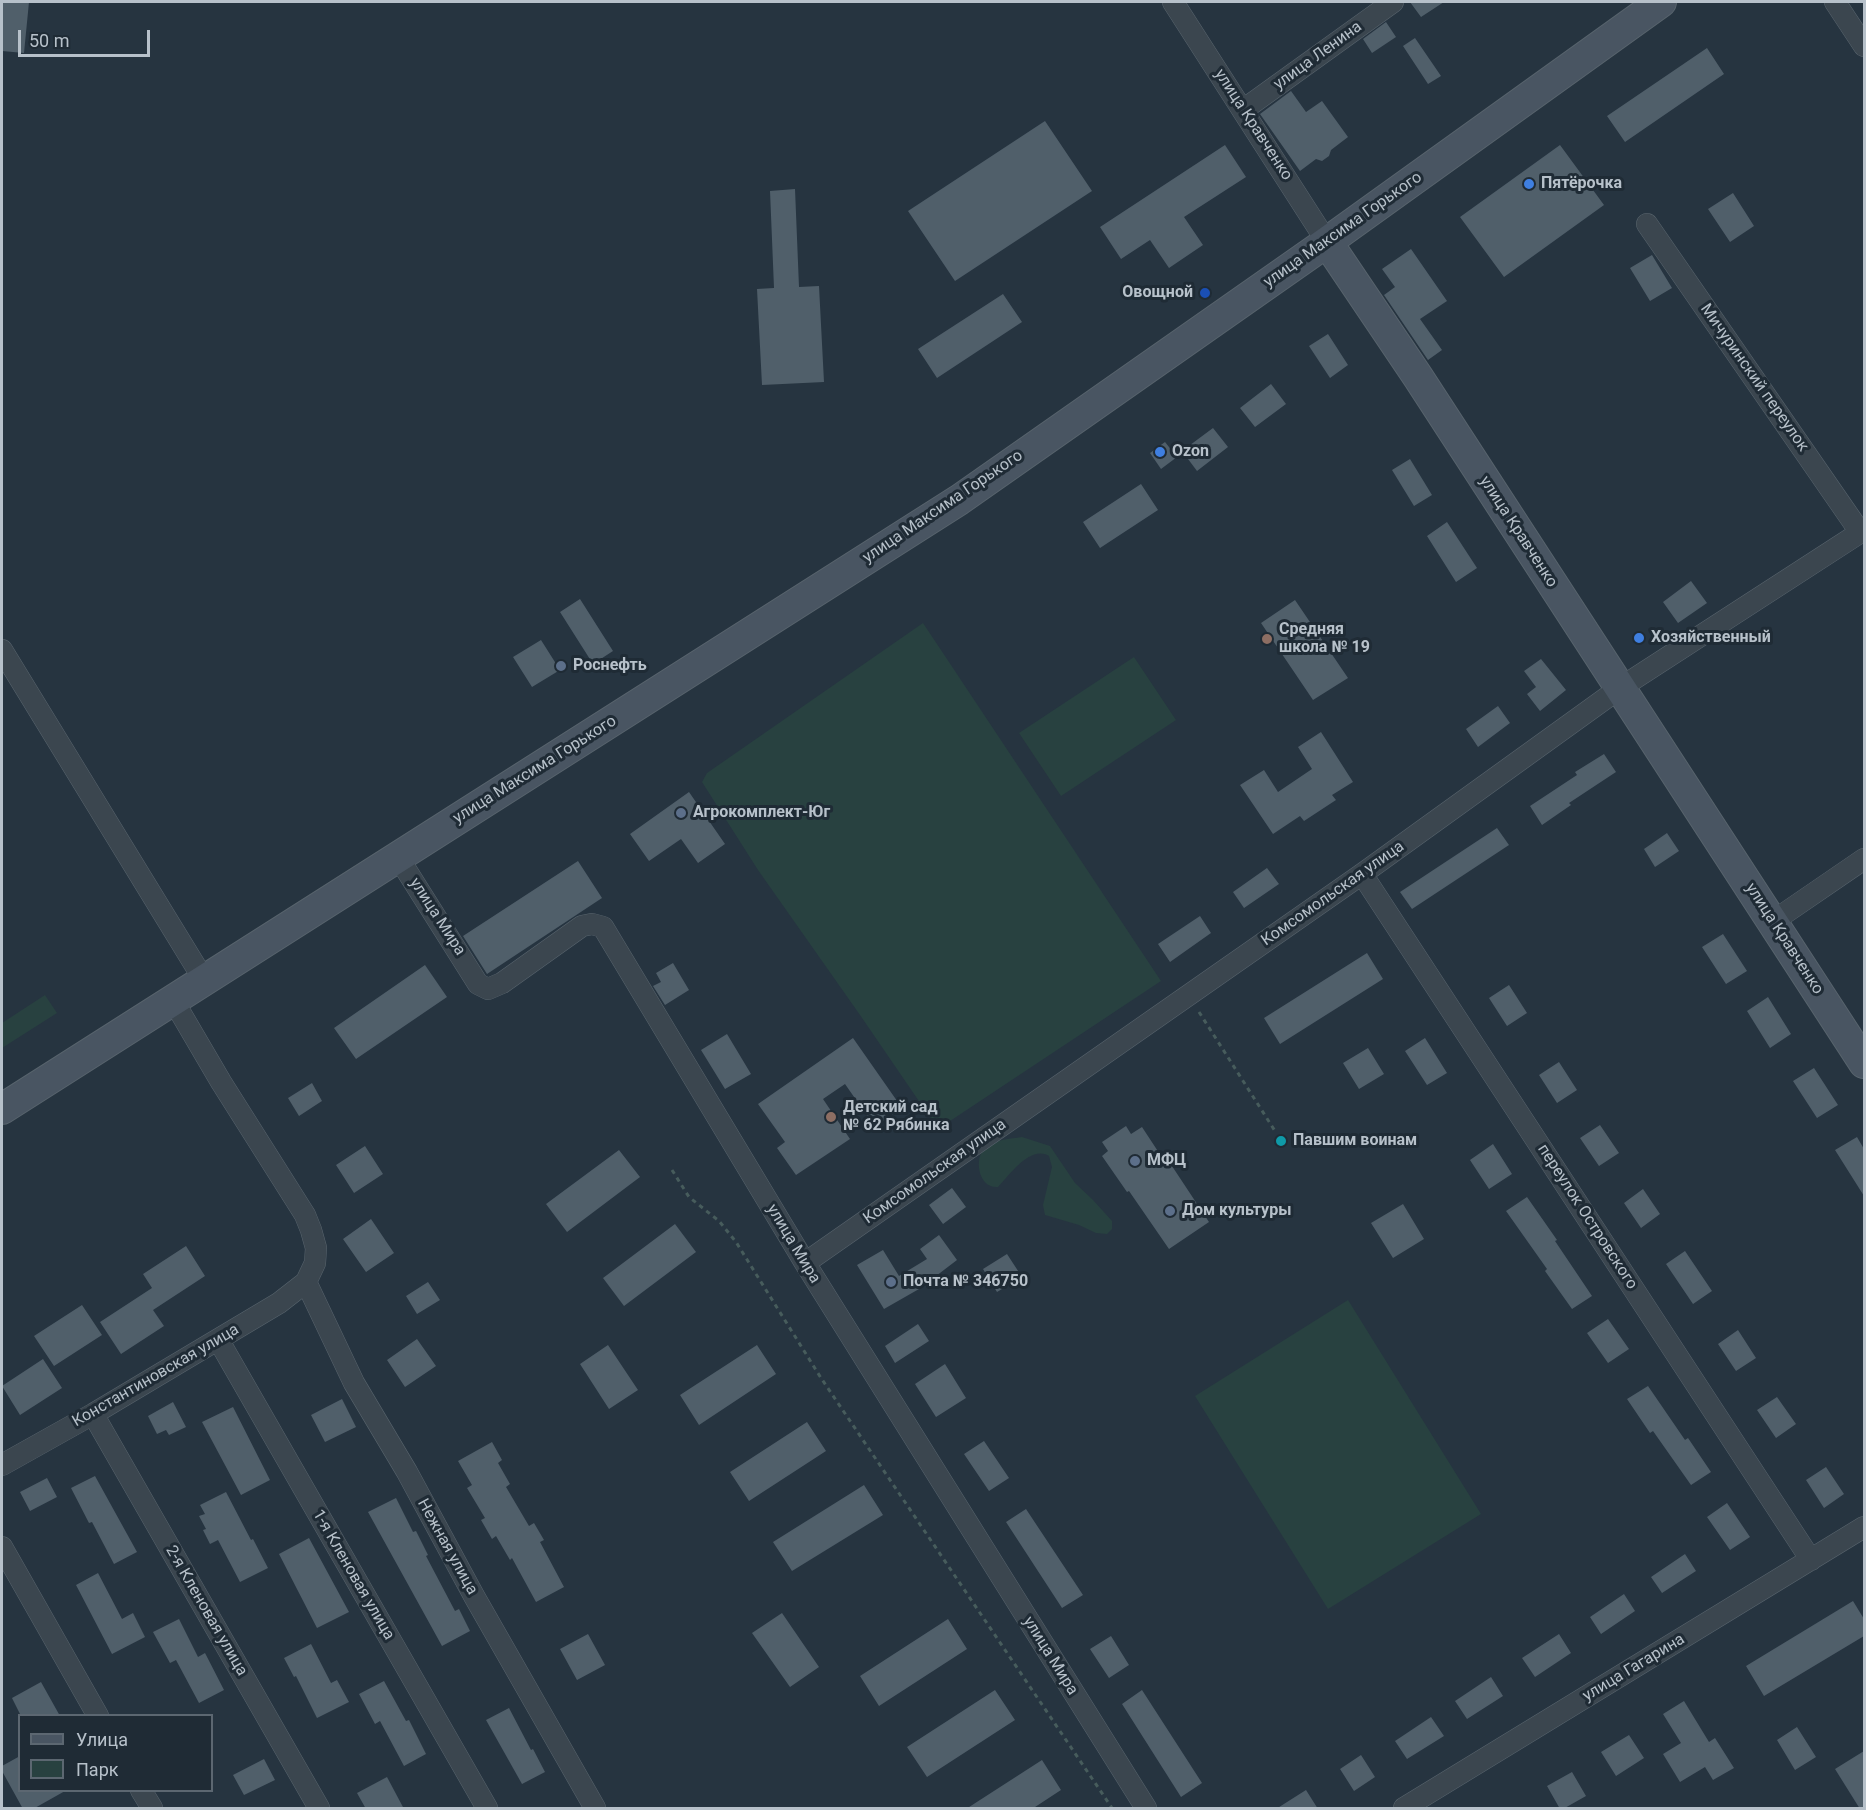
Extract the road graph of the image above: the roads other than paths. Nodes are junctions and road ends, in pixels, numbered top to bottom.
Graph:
1 (1173, 2) edge
2 (1393, 2) edge
3 (1661, 2) edge
4 (1835, 2) edge
5 (1864, 46) edge
6 (1243, 110) junction
7 (1647, 224) dead end
8 (1327, 242) junction
9 (1862, 531) edge
10 (2, 650) edge
11 (1620, 688) junction
12 (398, 857) junction
13 (1864, 859) edge
14 (1362, 874) junction
15 (1772, 922) junction
16 (204, 980) junction
17 (172, 1000) junction
18 (1864, 1063) edge
19 (2, 1109) edge
20 (805, 1263) junction
21 (306, 1282) junction
22 (219, 1341) junction
23 (93, 1414) junction
24 (2, 1465) edge
25 (1864, 1527) edge
26 (2, 1547) edge
27 (1811, 1560) junction
28 (97, 1714) edge
29 (142, 1792) edge
30 (152, 1809) edge
31 (319, 1809) edge
32 (487, 1809) edge
33 (595, 1809) edge
34 (1146, 1809) edge
35 (1404, 1809) edge

1 - 6 street, улица Кравченко
2 - 6 street, улица Ленина
3 - 8 main road, улица Максима Горького
4 - 5 street
6 - 8 street, улица Кравченко
7 - 9 street, Мичуринский переулок
8 - 11 main road, улица Кравченко
8 - 12 main road, улица Максима Горького
9 - 11 street, Комсомольская улица
10 - 16 street
11 - 14 street, Комсомольская улица
11 - 15 main road, улица Кравченко
12 - 16 main road, улица Максима Горького
12 - 20 street, улица Мира
13 - 15 street
14 - 20 street, Комсомольская улица
14 - 27 street, переулок Островского
15 - 18 main road, улица Кравченко
16 - 17 main road, улица Максима Горького
17 - 19 main road, улица Максима Горького
17 - 21 street
20 - 34 street, улица Мира
21 - 22 street, Константиновская улица
21 - 33 street, Нежная улица
22 - 23 street, Константиновская улица
22 - 32 street, 1-я Кленовая улица
23 - 24 street, Константиновская улица
23 - 31 street, 2-я Кленовая улица
25 - 27 street, улица Гагарина
26 - 28 street
27 - 35 street, улица Гагарина
29 - 30 street

